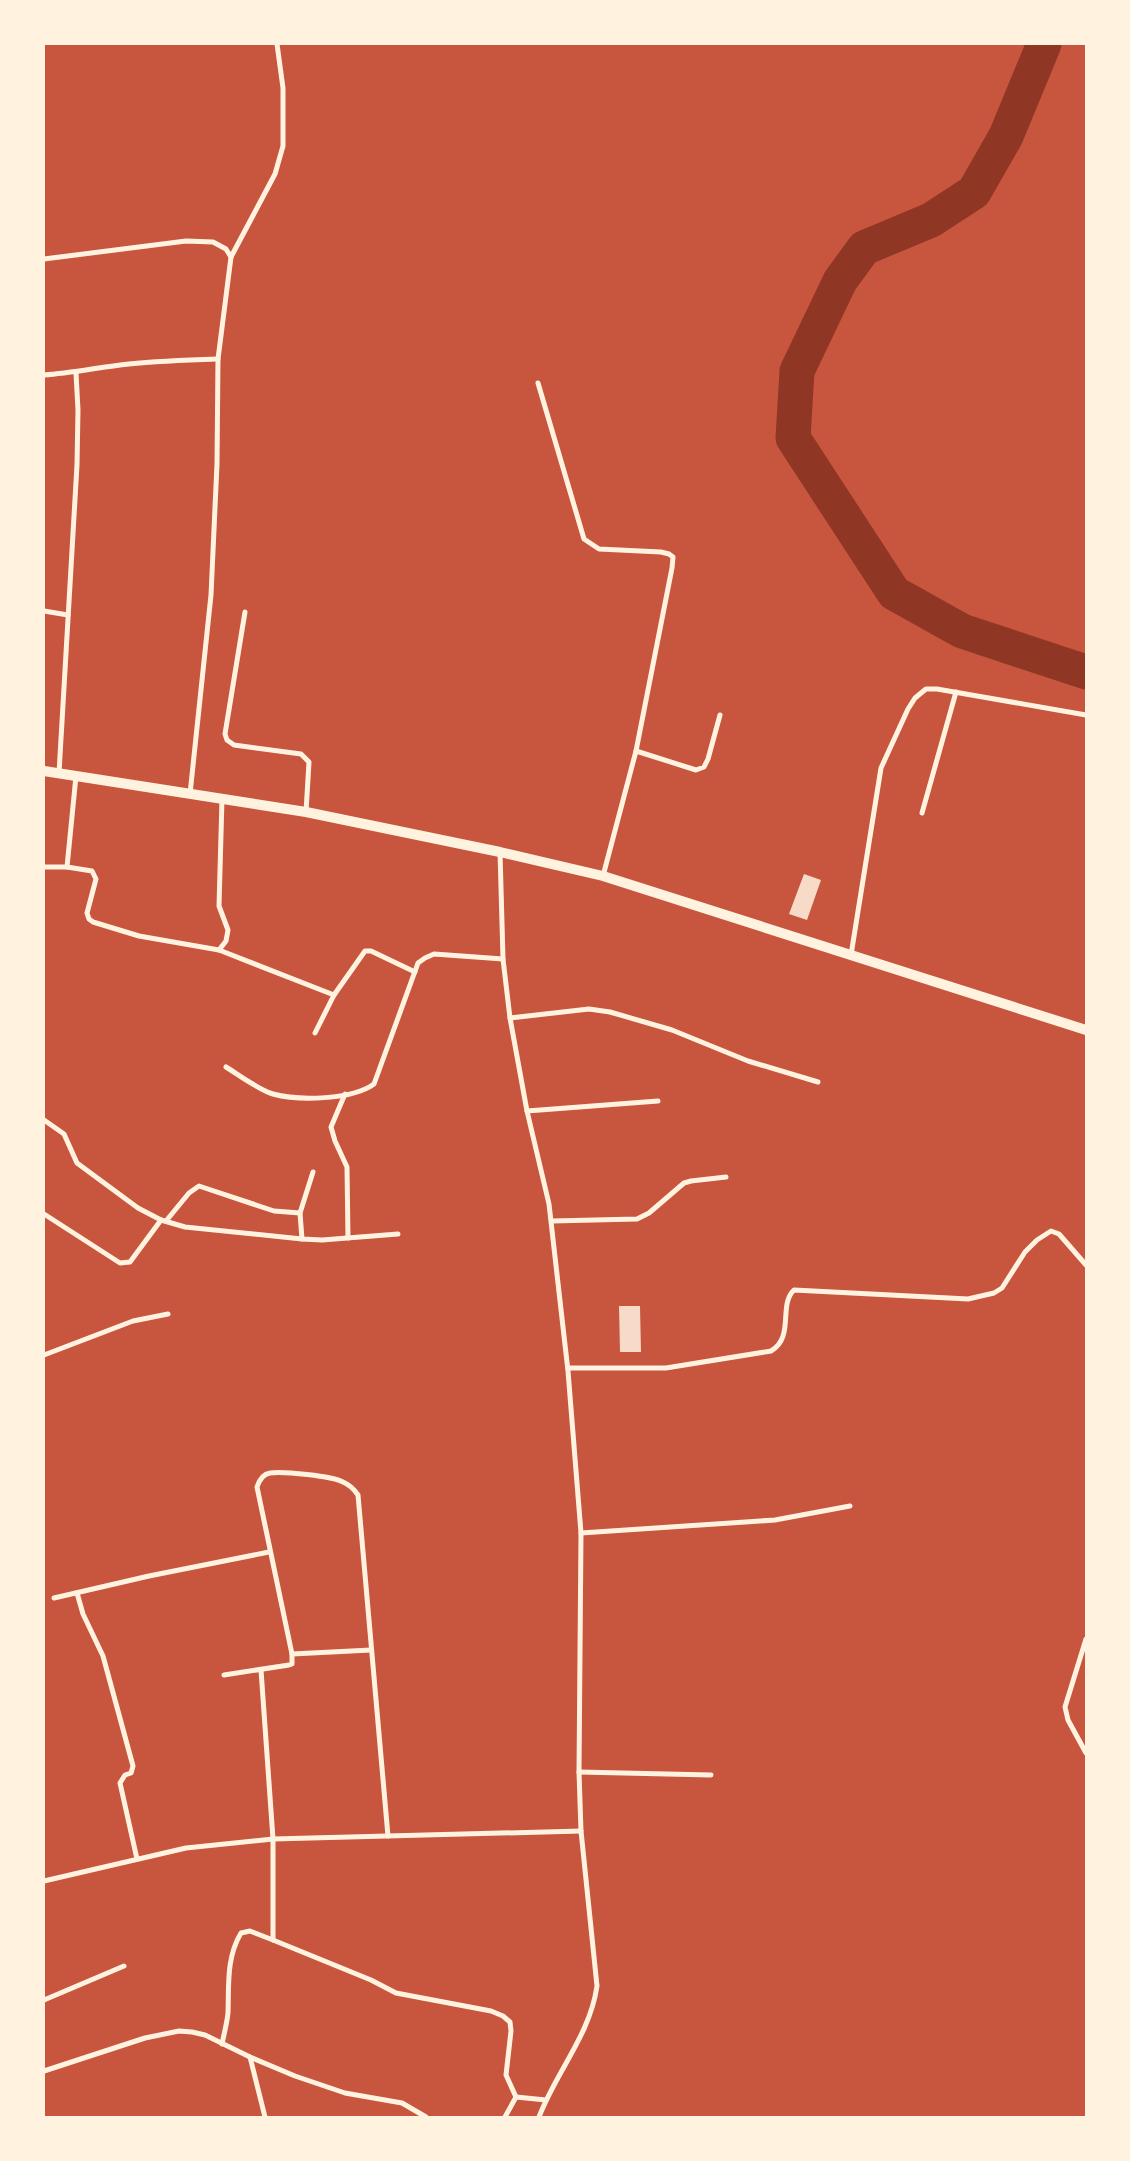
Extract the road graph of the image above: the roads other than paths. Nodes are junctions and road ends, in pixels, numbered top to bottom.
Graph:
1 (276, 44) edge
2 (231, 257) junction
3 (44, 259) edge
4 (218, 359) junction
5 (76, 373) junction
6 (44, 375) edge
7 (538, 383) dead end
8 (44, 611) edge
9 (245, 612) dead end
10 (68, 615) junction
11 (956, 692) junction
12 (720, 715) dead end
13 (1086, 716) edge
14 (636, 751) junction
15 (44, 771) edge
16 (59, 773) junction
17 (76, 776) junction
18 (190, 795) junction
19 (222, 798) junction
20 (306, 812) junction
21 (922, 812) dead end
22 (500, 852) junction
23 (44, 866) edge
24 (67, 867) junction
25 (603, 876) junction
26 (219, 950) junction
27 (851, 955) junction
28 (503, 959) junction
29 (415, 972) junction
30 (334, 995) junction
31 (510, 1018) junction
32 (1086, 1030) edge
33 (315, 1033) dead end
34 (226, 1068) dead end
35 (818, 1082) dead end
36 (345, 1094) junction
37 (658, 1100) dead end
38 (527, 1111) junction
39 (44, 1120) edge
40 (313, 1172) dead end
41 (726, 1177) dead end
42 (300, 1213) junction
43 (44, 1214) edge
44 (163, 1220) junction
45 (552, 1220) junction
46 (398, 1234) dead end
47 (348, 1238) junction
48 (302, 1239) junction
49 (1086, 1265) edge
50 (168, 1314) dead end
51 (44, 1355) edge
52 (568, 1368) junction
53 (850, 1506) dead end
54 (581, 1533) junction
55 (270, 1552) junction
56 (77, 1593) junction
57 (54, 1598) dead end
58 (1086, 1639) edge
59 (371, 1650) junction
60 (292, 1654) junction
61 (261, 1670) junction
62 (224, 1675) dead end
63 (1086, 1753) edge
64 (579, 1772) junction
65 (711, 1776) dead end
66 (581, 1831) junction
67 (388, 1836) junction
68 (273, 1839) junction
69 (137, 1859) junction
70 (44, 1881) edge
71 (273, 1940) junction
72 (124, 1966) dead end
73 (44, 2000) edge
74 (222, 2044) junction
75 (250, 2057) junction
76 (44, 2071) edge
77 (516, 2097) junction
78 (546, 2100) junction
79 (265, 2117) edge
80 (426, 2117) edge
81 (505, 2117) edge
82 (539, 2117) edge

1 - 2 street
2 - 3 street
2 - 4 street
4 - 5 street
4 - 18 street
5 - 6 street
5 - 10 street
7 - 14 street
8 - 10 street
9 - 20 street
10 - 16 street
11 - 13 street
11 - 21 street
11 - 27 street
12 - 14 street
14 - 25 street
15 - 16 main road
16 - 17 main road
17 - 18 main road
17 - 24 street
18 - 19 main road
19 - 20 main road
19 - 26 street
20 - 22 main road
22 - 25 main road
22 - 28 street
23 - 24 street
24 - 26 street
25 - 27 main road
26 - 30 street
27 - 32 main road
28 - 29 street
28 - 31 street
29 - 30 street
29 - 36 street
30 - 33 street
31 - 35 street
31 - 38 street
34 - 36 street
36 - 47 street
37 - 38 street
38 - 45 street
39 - 44 street
40 - 42 street
41 - 45 street
42 - 44 street
42 - 48 street
43 - 44 street
44 - 48 street
45 - 52 street
46 - 47 street
47 - 48 street
49 - 52 street
50 - 51 street
52 - 54 street
53 - 54 street
54 - 64 street
55 - 56 street
55 - 59 street
55 - 60 street
56 - 57 street
56 - 69 street
58 - 63 street
59 - 60 street
59 - 67 street
60 - 61 street
61 - 62 street
61 - 68 street
64 - 65 street
64 - 66 street
66 - 67 street
66 - 78 street
67 - 68 street
68 - 69 street
68 - 71 street
69 - 70 street
71 - 74 street
71 - 77 street
72 - 73 street
74 - 75 street
74 - 76 street
75 - 79 street
75 - 80 street
77 - 78 street
77 - 81 street
78 - 82 street

